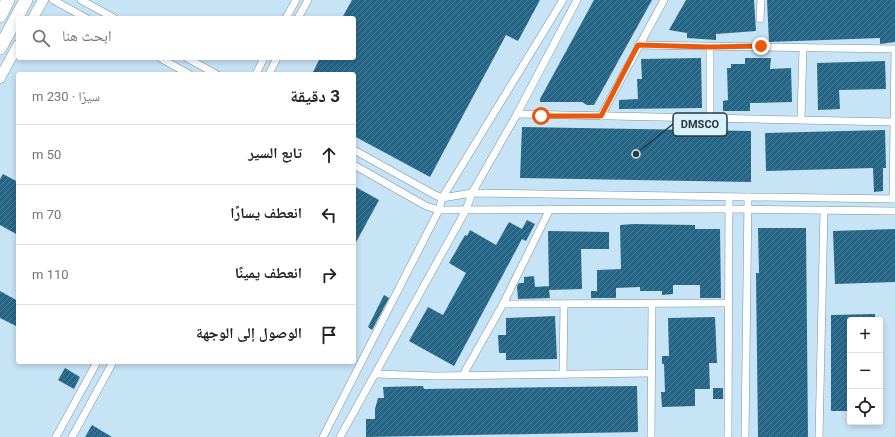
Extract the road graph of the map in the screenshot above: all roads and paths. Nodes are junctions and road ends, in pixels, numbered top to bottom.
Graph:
1 (8, 0) edge
2 (26, 0) edge
3 (43, 0) edge
4 (53, 0) edge
5 (81, 0) edge
6 (296, 0) edge
7 (308, 0) edge
8 (563, 0) edge
9 (577, 0) edge
10 (664, 0) edge
11 (761, 0) edge
12 (0, 16) edge
13 (17, 16) edge
14 (34, 16) edge
15 (82, 16) edge
16 (110, 16) edge
17 (287, 16) edge
18 (299, 16) edge
19 (16, 18) edge
20 (760, 19) dead end
21 (638, 45) junction
22 (710, 47) junction
23 (0, 48) edge
24 (802, 48) junction
25 (16, 49) edge
26 (895, 50) edge
27 (164, 60) edge
28 (191, 60) edge
29 (263, 60) edge
30 (276, 60) edge
31 (185, 72) edge
32 (212, 72) edge
33 (257, 72) edge
34 (270, 72) edge
35 (0, 78) edge
36 (517, 114) junction
37 (601, 116) junction
38 (710, 117) junction
39 (801, 118) junction
40 (894, 122) junction
41 (356, 151) edge
42 (356, 166) edge
43 (472, 193) junction
44 (729, 197) junction
45 (748, 197) junction
46 (442, 198) junction
47 (894, 199) edge
48 (550, 209) junction
49 (730, 209) junction
50 (747, 209) junction
51 (439, 210) junction
52 (466, 210) junction
53 (824, 210) junction
54 (895, 211) edge
55 (729, 303) junction
56 (503, 304) junction
57 (564, 304) junction
58 (652, 304) junction
59 (96, 364) edge
60 (112, 364) edge
61 (651, 373) junction
62 (376, 374) junction
63 (563, 374) junction
64 (463, 375) junction
65 (56, 437) edge
66 (72, 437) edge
67 (323, 437) edge
68 (340, 437) edge
69 (651, 437) edge
70 (728, 437) edge
71 (744, 437) edge
72 (819, 437) edge

1 - 12 highway
2 - 13 highway
3 - 14 main road
4 - 15 street
5 - 16 street
6 - 17 street
7 - 18 street
8 - 46 street
9 - 36 street
10 - 21 street
11 - 20 street
19 - 23 highway
21 - 22 street
21 - 37 street
22 - 24 street
22 - 38 street
24 - 26 street
24 - 39 street
25 - 35 main road
26 - 40 street
27 - 31 street
28 - 32 street
29 - 33 street
30 - 34 street
36 - 37 street
36 - 43 street
37 - 38 street
38 - 39 street
39 - 40 street
40 - 47 street
41 - 46 street
42 - 51 street
43 - 44 street
43 - 46 street
43 - 52 street
44 - 45 street
44 - 49 street
45 - 47 street
45 - 50 street
46 - 51 street
48 - 49 street
48 - 52 street
48 - 56 street
49 - 50 street
49 - 55 street
50 - 53 street
50 - 71 street
51 - 52 street
51 - 67 street
52 - 62 street
53 - 54 street
53 - 72 street
55 - 58 street
55 - 70 street
56 - 57 street
56 - 64 street
57 - 58 street
57 - 63 street
58 - 61 street
59 - 65 street
60 - 66 street
61 - 63 street
61 - 69 street
62 - 64 street
62 - 68 street
63 - 64 street

